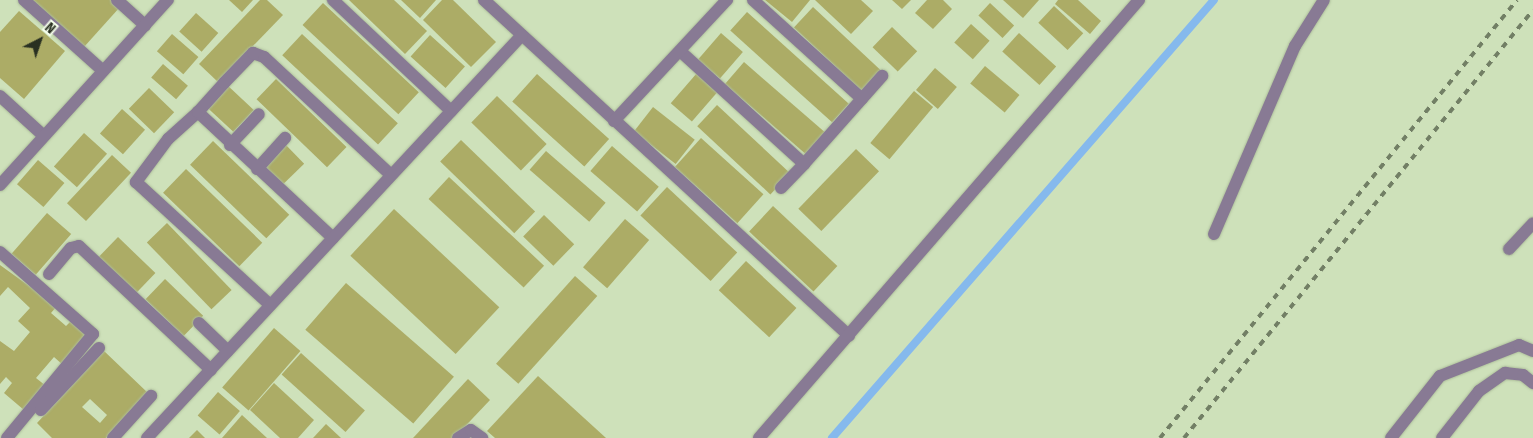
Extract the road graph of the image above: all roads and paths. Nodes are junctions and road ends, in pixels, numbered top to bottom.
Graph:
1 (24, 0) edge
2 (118, 0) edge
3 (168, 0) edge
4 (334, 0) edge
5 (484, 0) edge
6 (727, 0) edge
7 (753, 0) edge
8 (1139, 0) edge
9 (1324, 0) edge
10 (145, 25) junction
11 (522, 35) junction
12 (680, 51) junction
13 (104, 71) junction
14 (882, 76) dead end
15 (0, 96) edge
16 (862, 99) junction
17 (452, 111) junction
18 (198, 112) junction
19 (259, 114) dead end
20 (614, 121) junction
21 (44, 136) junction
22 (285, 138) dead end
23 (230, 145) junction
24 (804, 164) junction
25 (257, 169) junction
26 (391, 176) junction
27 (0, 185) edge
28 (781, 188) dead end
29 (1533, 223) edge
30 (1214, 234) dead end
31 (332, 238) junction
32 (1509, 249) dead end
33 (0, 252) edge
34 (49, 274) dead end
35 (270, 305) junction
36 (199, 323) dead end
37 (849, 336) junction
38 (99, 348) dead end
39 (228, 351) junction
40 (1533, 351) edge
41 (211, 370) junction
42 (1533, 383) edge
43 (151, 396) dead end
44 (7, 438) edge
45 (16, 438) edge
46 (113, 438) edge
47 (148, 438) edge
48 (458, 438) edge
49 (482, 438) edge
50 (760, 438) edge
51 (1391, 438) edge
52 (1442, 438) edge

1 - 13 street
2 - 10 street
3 - 10 street
4 - 17 street
5 - 11 street
6 - 12 street
7 - 16 street
8 - 37 street
9 - 30 street
10 - 13 street
11 - 17 street
11 - 20 street
12 - 20 street
12 - 24 street
13 - 21 street
14 - 16 street
15 - 21 street
16 - 24 street
17 - 26 street
18 - 23 street
18 - 26 street
18 - 35 street
19 - 23 street
20 - 37 street
21 - 27 street
22 - 25 street
23 - 25 street
24 - 28 street
25 - 31 street
26 - 31 street
29 - 32 street
31 - 35 street
33 - 44 street
34 - 41 street
35 - 39 street
36 - 39 street
37 - 50 street
38 - 45 street
39 - 41 street
40 - 51 street
41 - 47 street
42 - 52 street
43 - 46 street
48 - 49 street

